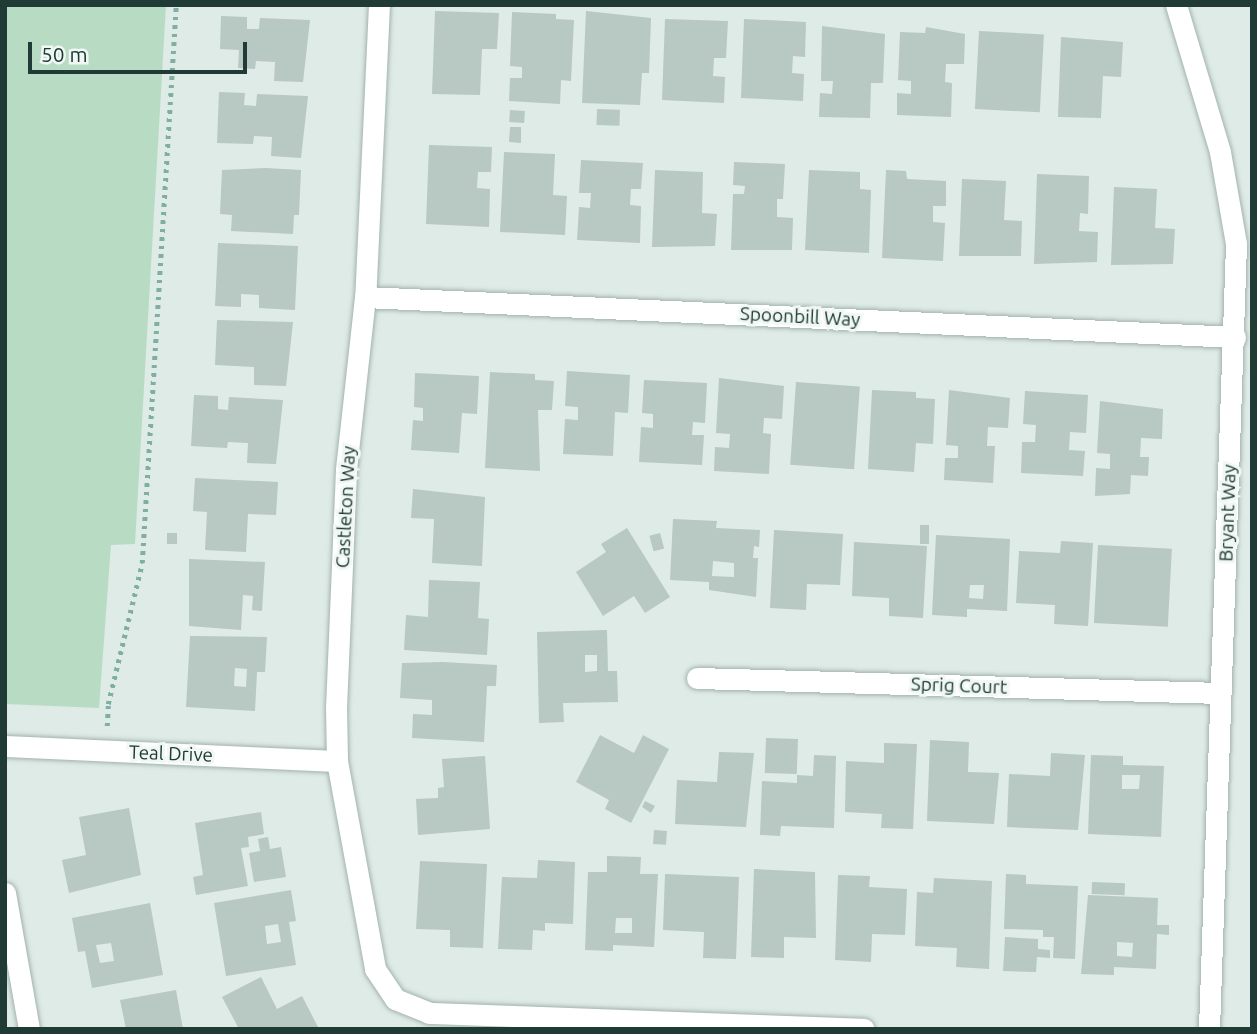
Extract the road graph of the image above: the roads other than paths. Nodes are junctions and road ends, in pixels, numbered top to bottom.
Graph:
1 (379, 5) edge
2 (1176, 5) edge
3 (365, 297) junction
4 (1235, 337) junction
5 (697, 678) dead end
6 (1220, 694) junction
7 (5, 747) edge
8 (337, 761) junction
9 (5, 893) edge
10 (29, 1029) edge
11 (864, 1029) edge
12 (1209, 1029) edge

1 - 3 street, Castleton Way
2 - 4 street, Bryant Way
3 - 4 street, Spoonbill Way
3 - 8 street, Castleton Way
4 - 6 street, Bryant Way
5 - 6 street, Sprig Court
6 - 12 street, Bryant Way
7 - 8 street, Teal Drive
8 - 11 street, Castleton Way
9 - 10 street

